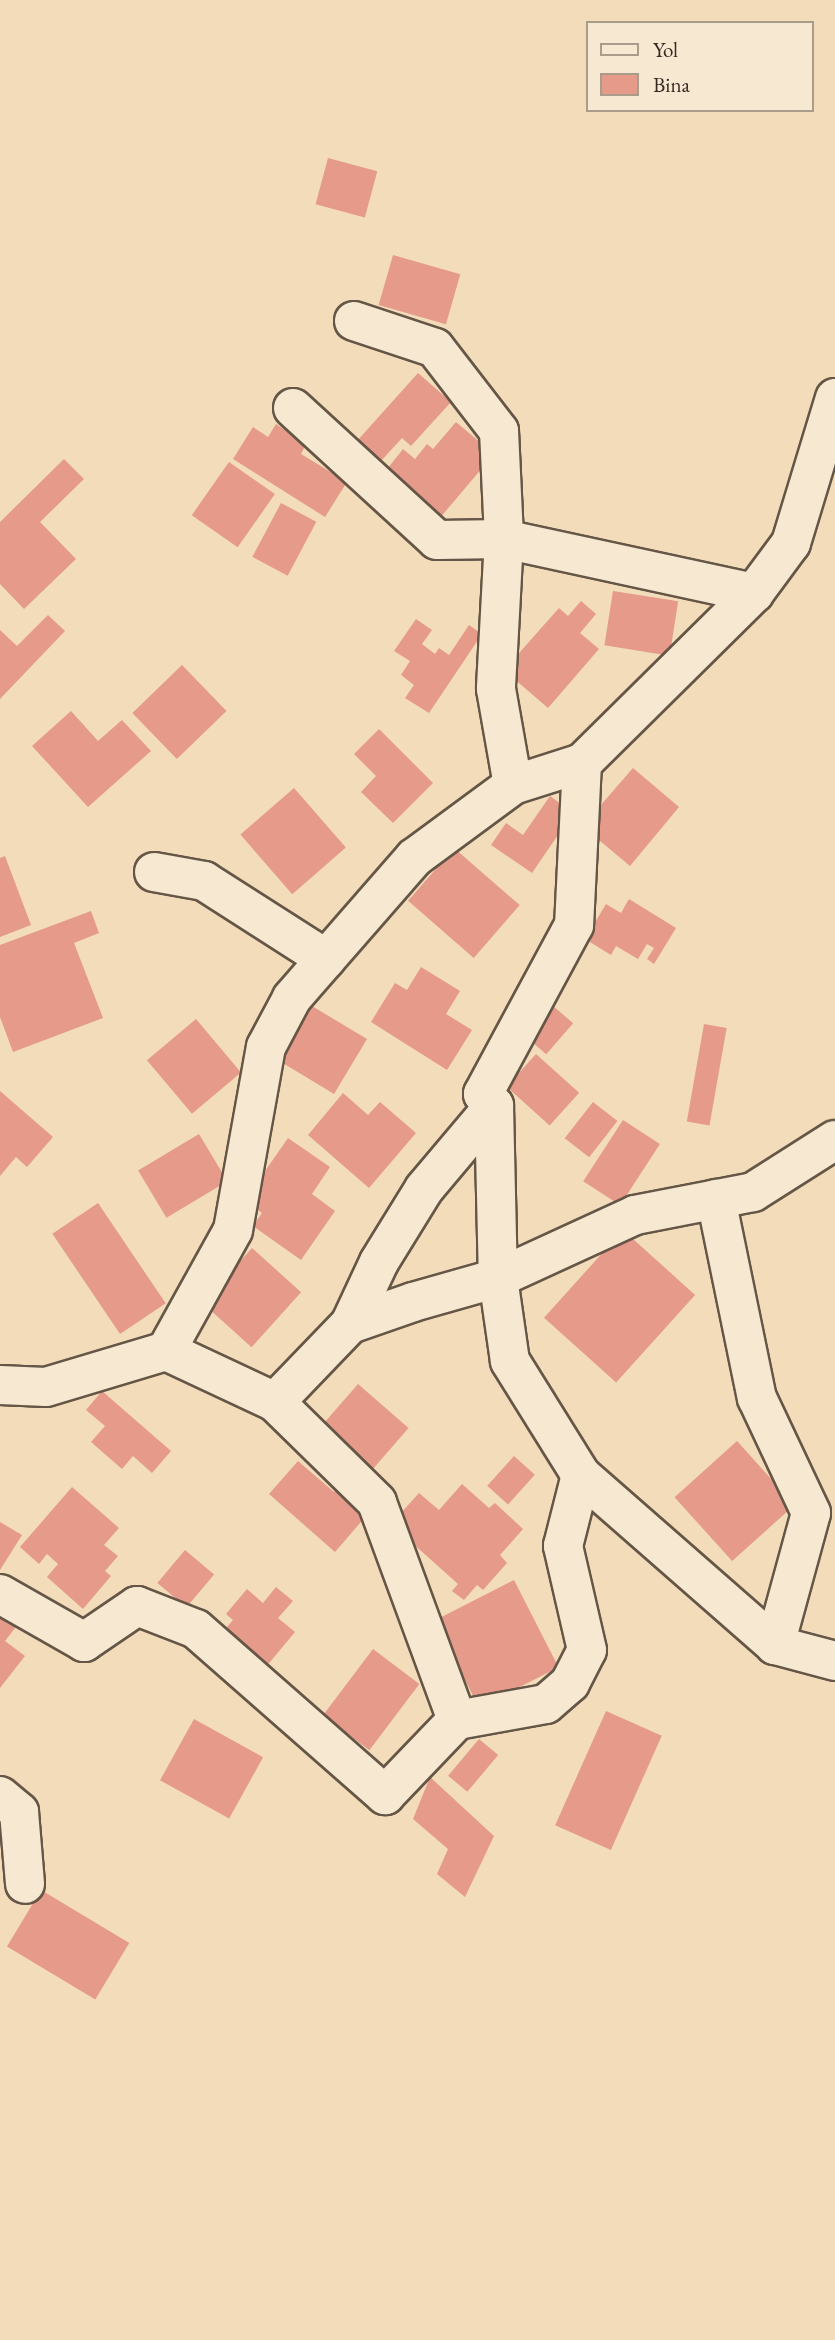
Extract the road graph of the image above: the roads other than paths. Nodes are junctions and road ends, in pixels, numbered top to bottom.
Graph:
1 (354, 321) dead end
2 (835, 398) edge
3 (293, 408) dead end
4 (504, 539) junction
5 (754, 593) junction
6 (582, 763) junction
7 (513, 785) junction
8 (154, 872) dead end
9 (326, 959) junction
10 (494, 1106) junction
11 (835, 1140) edge
12 (716, 1199) junction
13 (498, 1278) junction
14 (351, 1324) junction
15 (166, 1351) junction
16 (0, 1385) edge
17 (275, 1402) junction
18 (581, 1475) junction
19 (0, 1594) edge
20 (775, 1645) junction
21 (835, 1661) edge
22 (457, 1720) junction
23 (0, 1796) edge
24 (25, 1884) dead end

1 - 4 street
2 - 5 street
3 - 4 street
4 - 5 street
4 - 7 street
5 - 6 street
6 - 7 street
6 - 10 street
7 - 9 street
8 - 9 street
9 - 15 street
10 - 13 street
10 - 14 street
11 - 12 street
12 - 13 street
12 - 20 street
13 - 14 street
13 - 18 street
14 - 17 street
15 - 16 street
15 - 17 street
17 - 22 street
18 - 20 street
18 - 22 street
19 - 22 street
20 - 21 street
23 - 24 street

